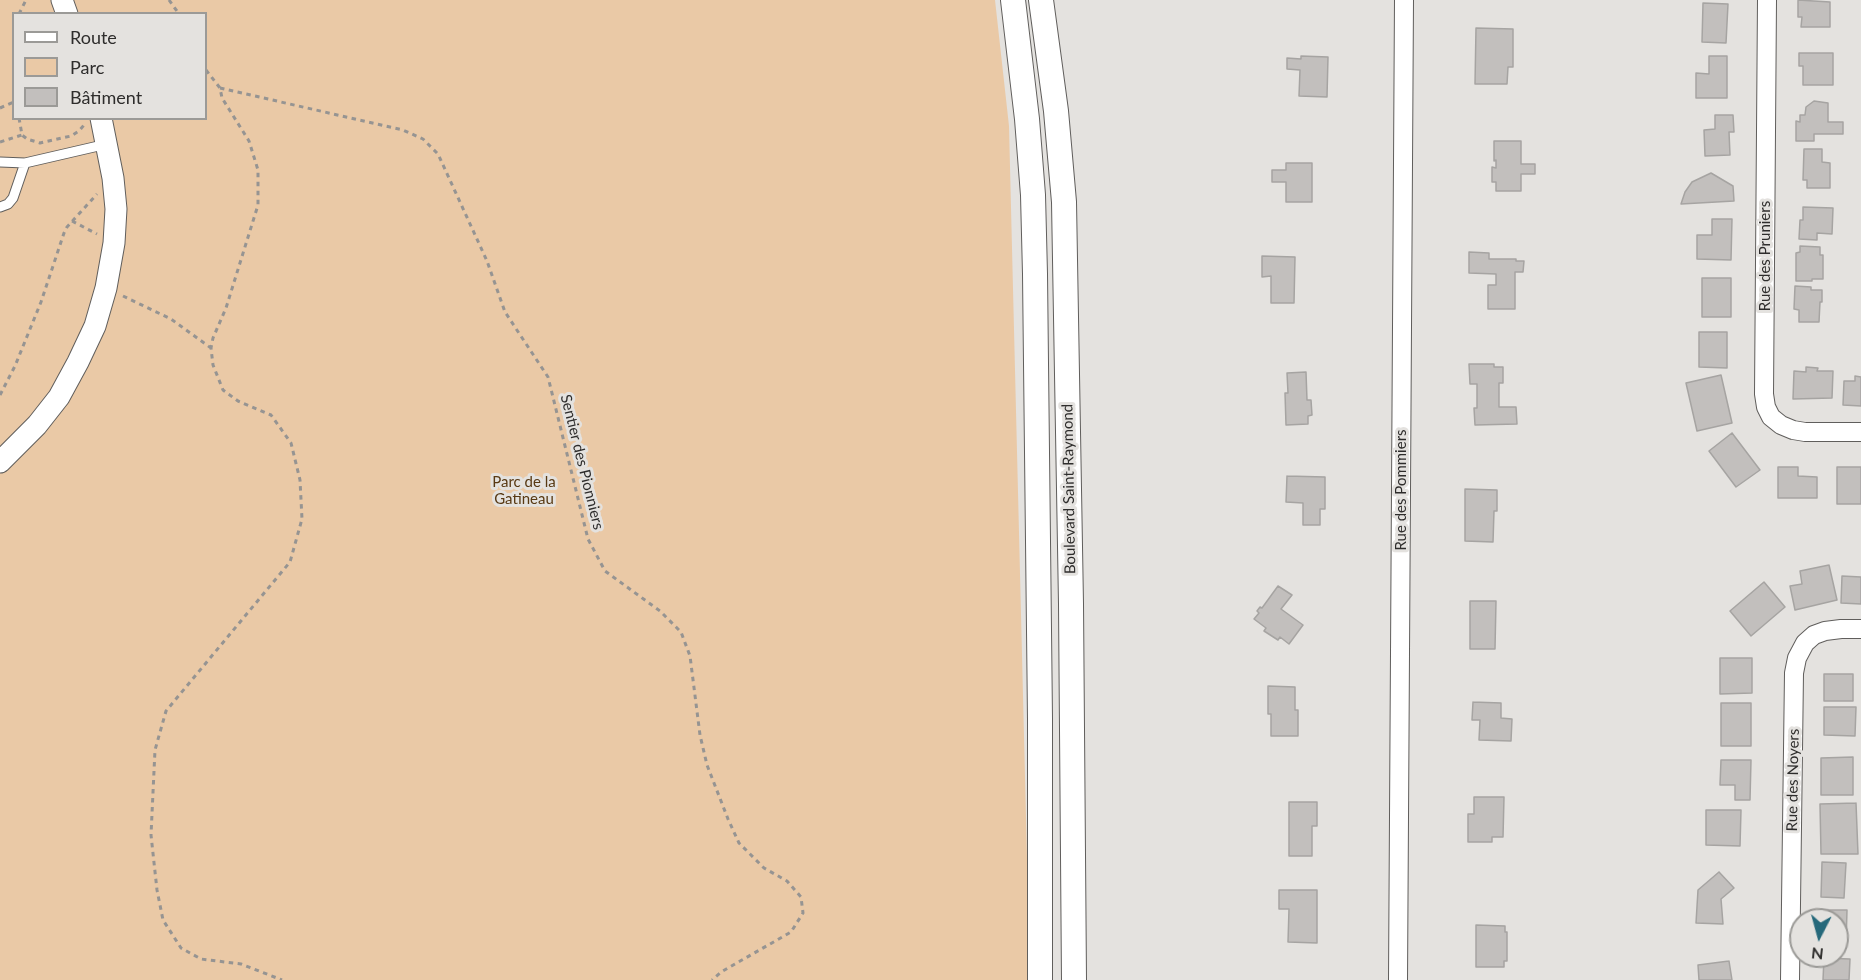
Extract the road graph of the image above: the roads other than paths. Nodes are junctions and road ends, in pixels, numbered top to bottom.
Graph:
1 (1013, 0) edge
2 (1041, 0) edge
3 (1404, 0) edge
4 (1767, 0) edge
5 (95, 120) edge
6 (107, 144) junction
7 (0, 162) edge
8 (25, 163) junction
9 (0, 207) edge
10 (1861, 432) edge
11 (0, 462) edge
12 (1861, 629) edge
13 (1040, 980) edge
14 (1074, 980) edge
15 (1398, 980) edge
16 (1790, 980) edge

1 - 13 main road, Boulevard Saint-Raymond
2 - 14 main road, Boulevard Saint-Raymond
3 - 15 street, Rue des Pommiers
4 - 10 street, Rue des Pruniers
5 - 6 street
6 - 8 lane
6 - 11 street
7 - 8 lane
8 - 9 lane
12 - 16 street, Rue des Noyers

